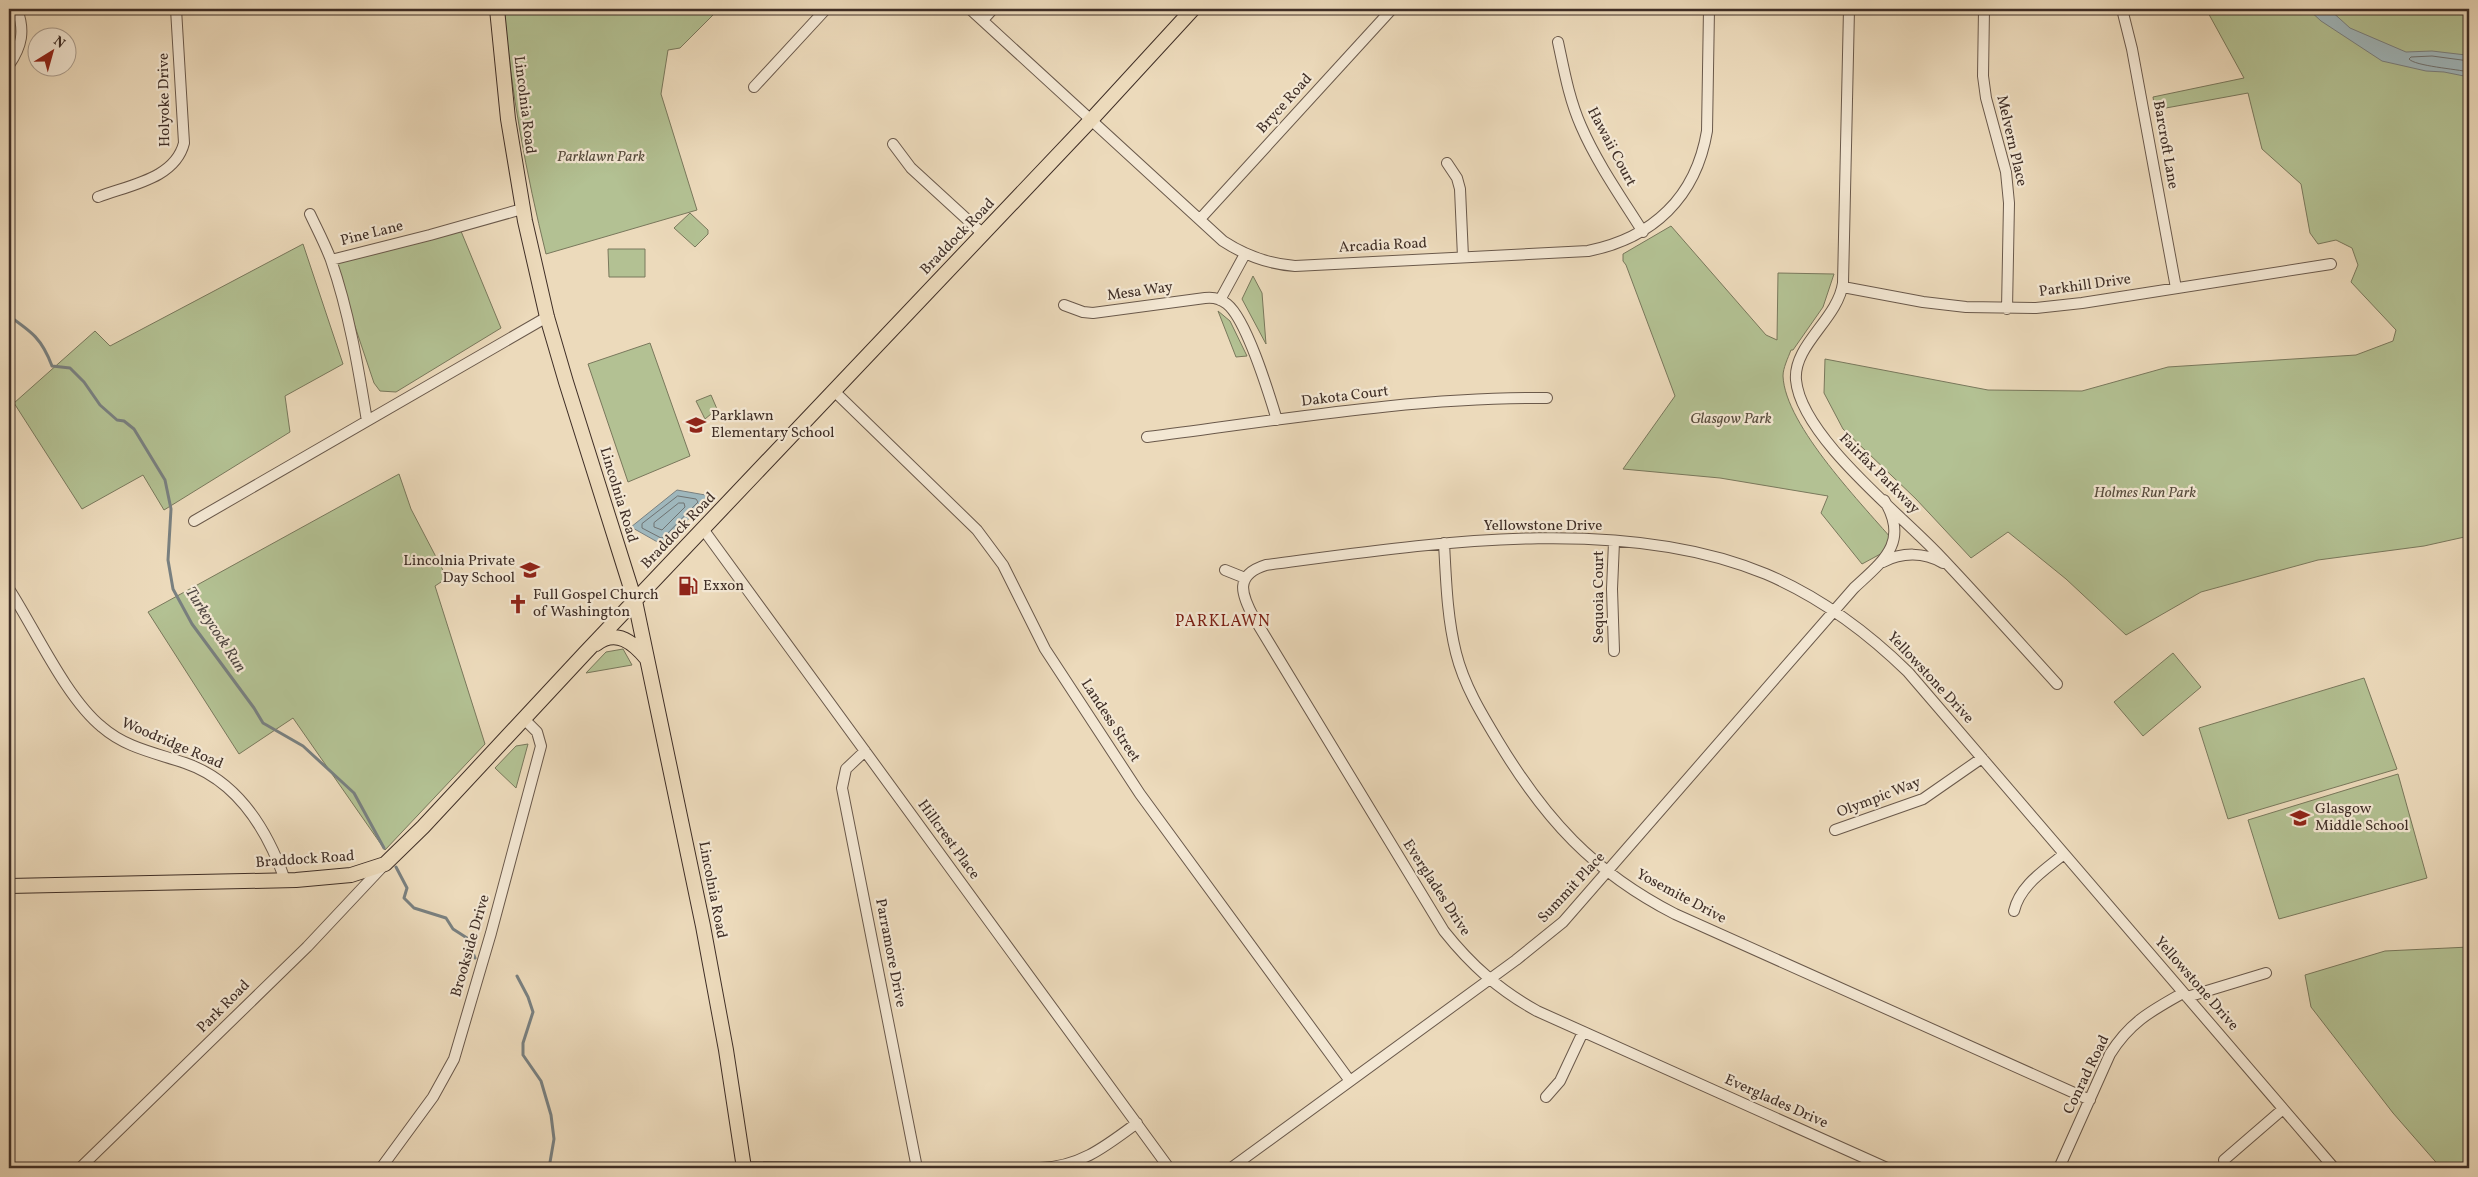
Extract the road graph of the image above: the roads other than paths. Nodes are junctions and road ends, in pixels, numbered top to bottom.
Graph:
1 (17, 9) edge
2 (176, 9) edge
3 (498, 9) edge
4 (826, 9) edge
5 (970, 9) edge
6 (993, 9) edge
7 (1193, 9) edge
8 (1392, 9) edge
9 (1709, 9) edge
10 (1849, 9) edge
11 (1984, 9) edge
12 (2122, 9) edge
13 (983, 20) junction
14 (1558, 42) dead end
15 (9, 65) edge
16 (754, 87) dead end
17 (1091, 120) junction
18 (893, 144) dead end
19 (1447, 163) dead end
20 (98, 197) dead end
21 (522, 208) junction
22 (310, 214) dead end
23 (1200, 219) junction
24 (1643, 232) junction
25 (983, 234) junction
26 (1245, 254) junction
27 (1463, 257) junction
28 (331, 260) junction
29 (2331, 264) dead end
30 (1843, 287) junction
31 (2176, 288) junction
32 (1220, 300) junction
33 (1064, 305) dead end
34 (2007, 309) junction
35 (547, 317) junction
36 (834, 391) junction
37 (1547, 398) dead end
38 (367, 420) junction
39 (1277, 420) junction
40 (1147, 437) dead end
41 (1884, 500) junction
42 (194, 521) dead end
43 (703, 529) junction
44 (1614, 542) junction
45 (1444, 543) junction
46 (1878, 565) junction
47 (1225, 570) dead end
48 (1954, 571) junction
49 (1245, 578) junction
50 (9, 589) edge
51 (635, 601) junction
52 (1834, 610) junction
53 (1614, 651) dead end
54 (586, 652) junction
55 (647, 660) junction
56 (2057, 684) dead end
57 (523, 718) junction
58 (866, 751) junction
59 (1982, 758) junction
60 (1835, 830) dead end
61 (2064, 854) junction
62 (385, 864) junction
63 (1608, 872) junction
64 (285, 880) junction
65 (9, 886) edge
66 (2014, 911) dead end
67 (2266, 973) dead end
68 (1489, 980) junction
69 (2185, 995) junction
70 (1583, 1032) junction
71 (1350, 1081) junction
72 (1546, 1097) dead end
73 (2090, 1100) junction
74 (2283, 1109) junction
75 (1137, 1123) junction
76 (2224, 1160) dead end
77 (80, 1168) edge
78 (381, 1168) edge
79 (744, 1168) edge
80 (892, 1168) edge
81 (917, 1168) edge
82 (1040, 1168) edge
83 (1169, 1168) edge
84 (1231, 1168) edge
85 (1887, 1168) edge
86 (2059, 1168) edge
87 (2334, 1168) edge

1 - 15 street
2 - 20 street, Holyoke Drive
3 - 21 main road, Lincolnia Road
4 - 16 street
5 - 13 street, Arcadia Road
6 - 13 street
7 - 17 main road, Braddock Road
8 - 23 street, Bryce Road
9 - 24 street, Arcadia Road
10 - 30 street, Fairfax Parkway
11 - 34 street, Melvern Place
12 - 31 street, Barcroft Lane
13 - 17 street, Arcadia Road
14 - 24 street, Hawaii Court
17 - 23 street, Arcadia Road
17 - 25 main road, Braddock Road
18 - 25 street
19 - 27 street
21 - 28 street, Pine Lane
21 - 35 main road, Lincolnia Road
22 - 28 street
23 - 26 street, Arcadia Road
24 - 27 street, Arcadia Road
25 - 36 main road, Braddock Road
26 - 27 street, Arcadia Road
26 - 32 street
28 - 38 street, Pine Lane
29 - 31 street, Parkhill Drive
30 - 34 street, Parkhill Drive
30 - 41 street, Fairfax Parkway
31 - 34 street, Parkhill Drive
32 - 33 street, Mesa Way
32 - 39 street
35 - 38 street
35 - 51 main road, Lincolnia Road
36 - 43 main road, Braddock Road
36 - 71 street, Landess Street
37 - 39 street, Dakota Court
38 - 42 street
39 - 40 street, Dakota Court
41 - 46 street, Summit Place
41 - 48 street, Fairfax Parkway
43 - 51 main road, Braddock Road
43 - 58 street, Hillcrest Place
44 - 45 street, Yellowstone Drive
44 - 52 street, Yellowstone Drive
44 - 53 street, Sequoia Court
45 - 49 street, Yellowstone Drive
45 - 63 street, Yosemite Drive
46 - 48 street, Summit Place
46 - 52 street, Summit Place
47 - 49 street
48 - 56 street, Fairfax Parkway
49 - 68 street, Everglades Drive
50 - 64 street, Woodridge Road
51 - 54 main road, Braddock Road
51 - 55 main road, Lincolnia Road
52 - 59 street, Yellowstone Drive
52 - 63 street, Summit Place
54 - 55 main road
54 - 57 main road, Braddock Road
55 - 79 main road, Lincolnia Road
57 - 62 main road, Braddock Road
57 - 78 street, Brookside Drive
58 - 75 street, Hillcrest Place
58 - 81 street, Parramore Drive
59 - 60 street, Olympic Way
59 - 61 street, Yellowstone Drive
61 - 66 street
61 - 69 street, Yellowstone Drive
62 - 64 main road, Braddock Road
62 - 77 street, Park Road
63 - 68 street, Summit Place
63 - 73 street, Yosemite Drive
64 - 65 main road, Braddock Road
67 - 69 street, Conrad Road
68 - 70 street, Everglades Drive
68 - 71 street, Summit Place
69 - 73 street, Conrad Road
69 - 74 street, Yellowstone Drive
70 - 72 street
70 - 85 street, Everglades Drive
71 - 84 street, Summit Place
73 - 86 street, Conrad Road
74 - 76 street
74 - 87 street, Yellowstone Drive
75 - 82 street
75 - 83 street, Hillcrest Place
79 - 80 street

